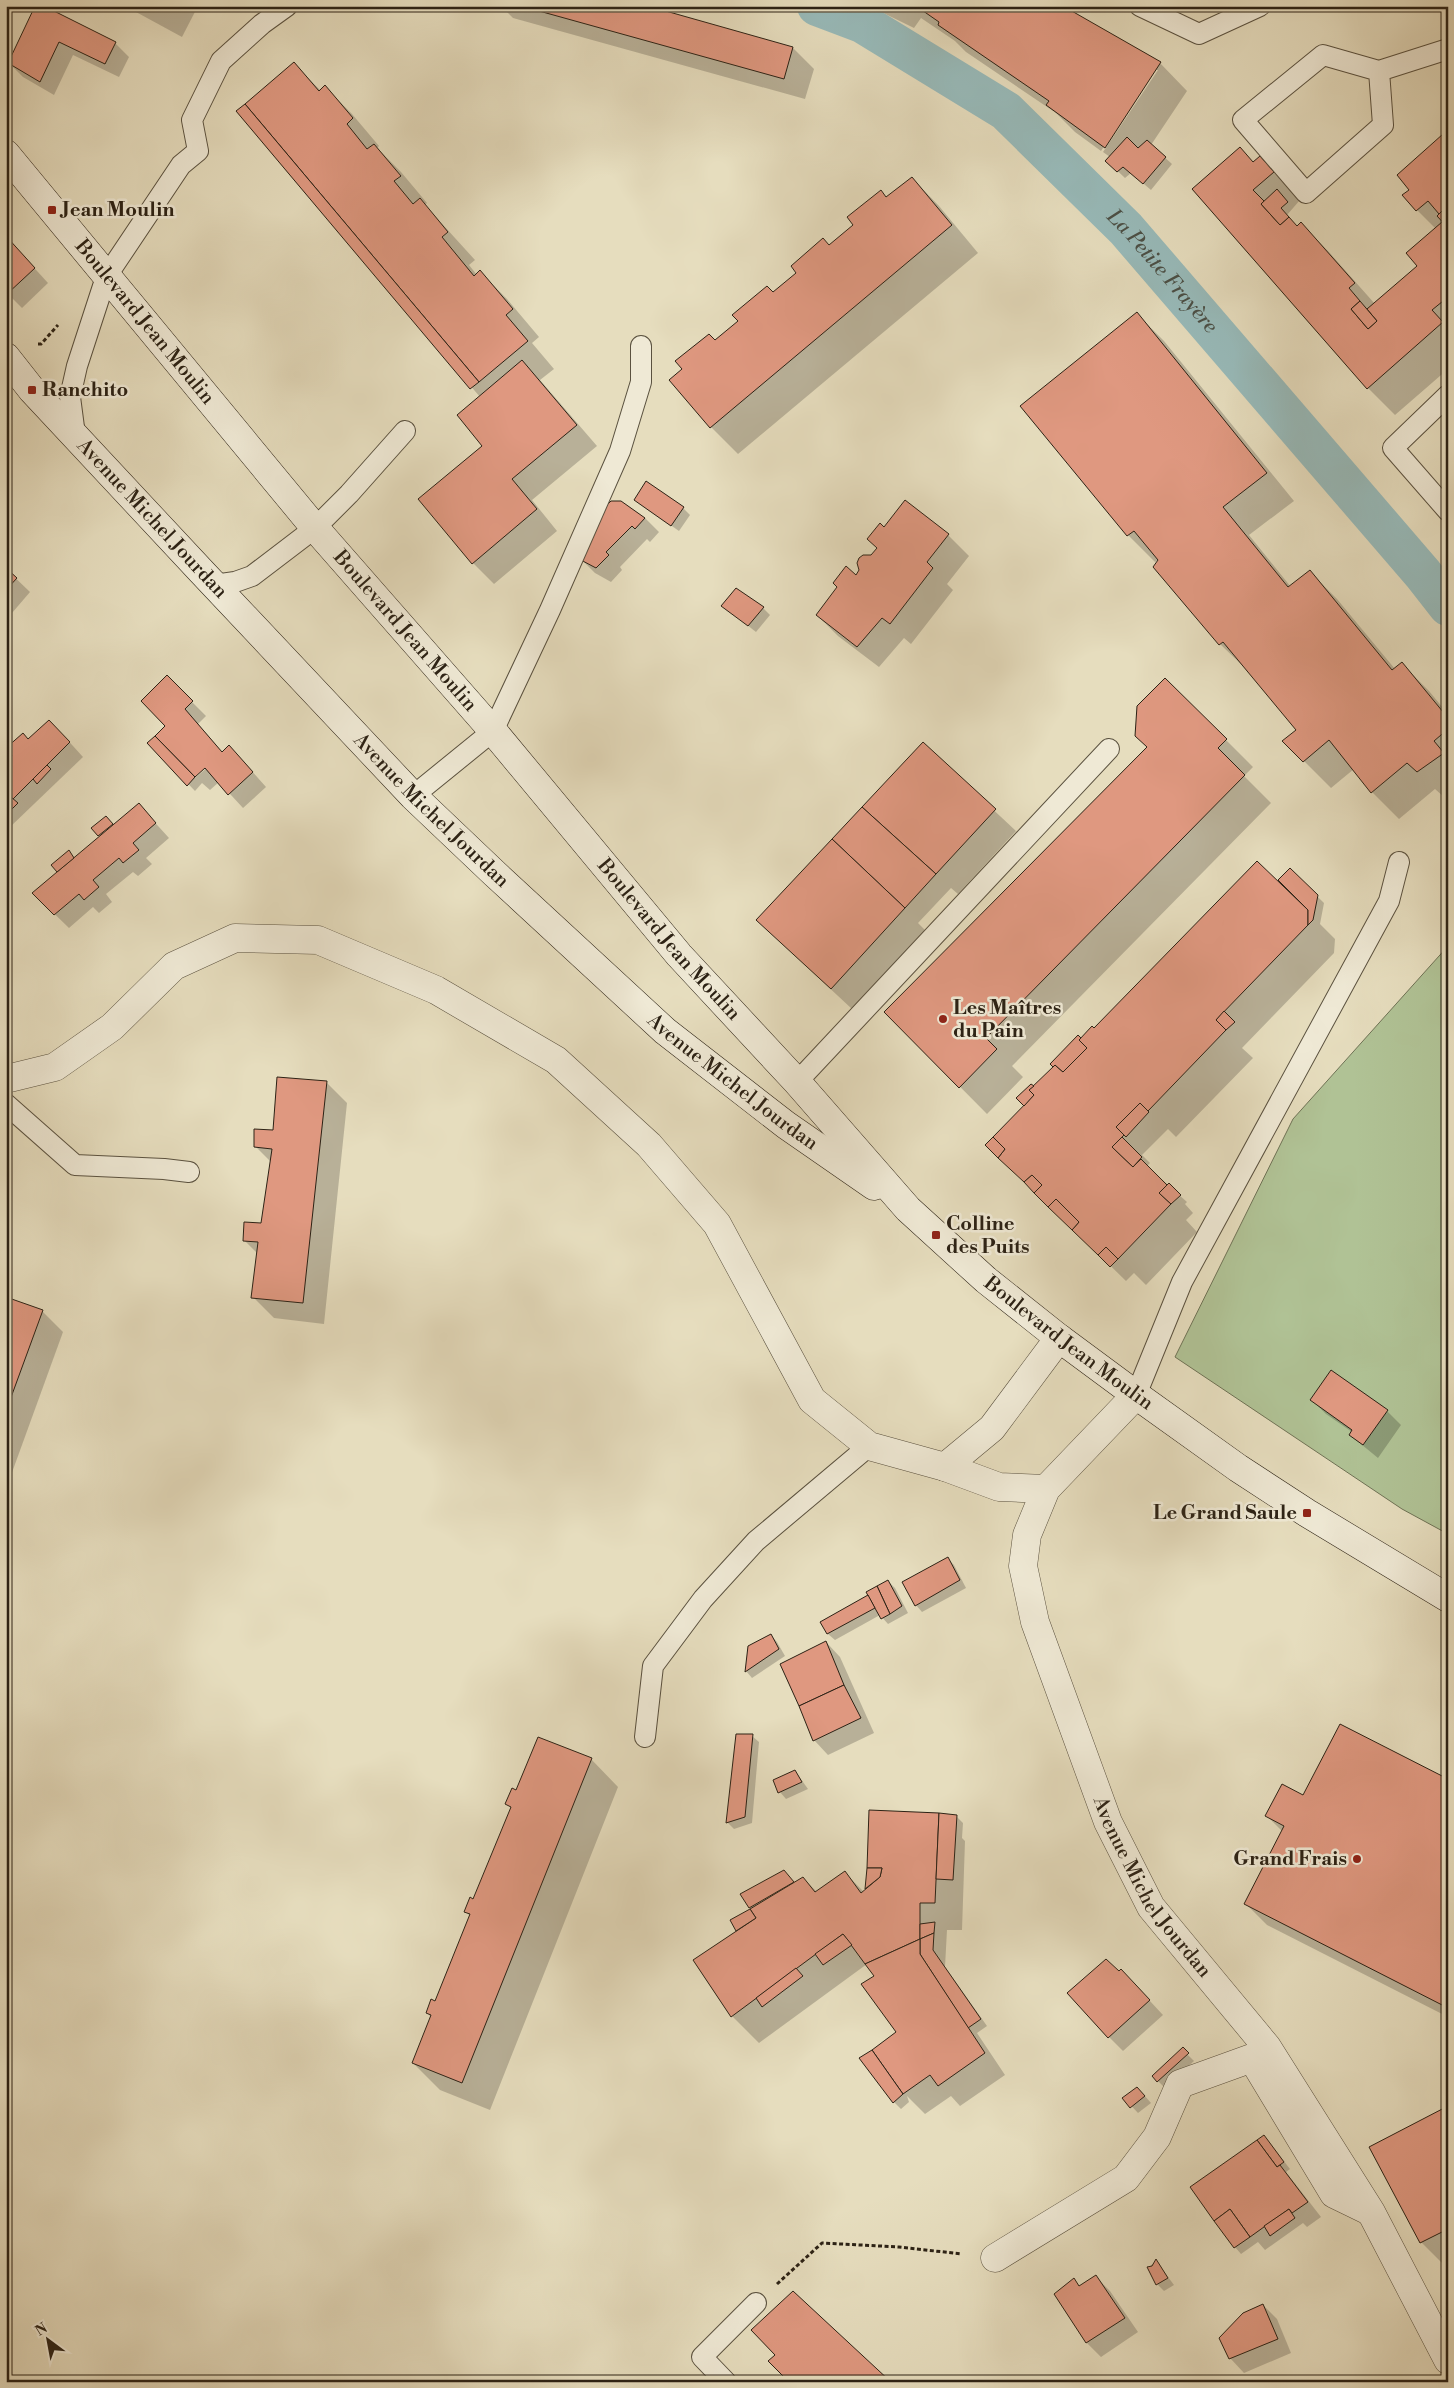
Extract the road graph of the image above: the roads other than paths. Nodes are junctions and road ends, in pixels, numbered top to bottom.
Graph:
1 (287, 6) edge
2 (1140, 6) edge
3 (1260, 6) edge
4 (1448, 50) edge
5 (1379, 71) junction
6 (6, 154) edge
7 (106, 277) junction
8 (641, 346) dead end
9 (6, 357) edge
10 (1448, 395) edge
11 (405, 431) dead end
12 (75, 435) junction
13 (1448, 511) edge
14 (315, 528) junction
15 (214, 585) junction
16 (493, 731) junction
17 (1109, 749) dead end
18 (413, 796) junction
19 (1399, 862) dead end
20 (6, 1079) edge
21 (797, 1082) junction
22 (6, 1104) edge
23 (189, 1172) dead end
24 (908, 1209) junction
25 (1060, 1338) junction
26 (1136, 1395) junction
27 (869, 1446) junction
28 (945, 1467) junction
29 (1046, 1489) junction
30 (1448, 1598) edge
31 (645, 1737) dead end
32 (1371, 2212) junction
33 (995, 2258) road end
34 (756, 2303) road end
35 (1448, 2360) edge
36 (726, 2382) edge

1 - 7 lane
2 - 3 lane
4 - 5 lane
5 - 5 lane
6 - 7 main road, Boulevard Jean Moulin
7 - 12 lane
7 - 14 main road, Boulevard Jean Moulin
8 - 16 lane
9 - 12 main road, Avenue Michel Jourdan
10 - 13 lane
11 - 14 lane
12 - 15 main road, Avenue Michel Jourdan
14 - 15 lane
14 - 16 main road, Boulevard Jean Moulin
15 - 18 main road, Avenue Michel Jourdan
16 - 18 lane
16 - 21 main road, Boulevard Jean Moulin
17 - 21 lane
18 - 24 main road, Avenue Michel Jourdan
19 - 26 lane
20 - 27 main road
21 - 24 main road, Boulevard Jean Moulin
22 - 23 lane
24 - 25 main road, Boulevard Jean Moulin
25 - 26 main road, Boulevard Jean Moulin
25 - 28 main road
26 - 29 main road, Avenue Michel Jourdan
26 - 30 main road, Boulevard Jean Moulin
27 - 28 main road
27 - 31 lane
28 - 29 main road
29 - 32 main road, Avenue Michel Jourdan
32 - 33 main road
32 - 35 main road, Avenue Michel Jourdan
34 - 36 lane

